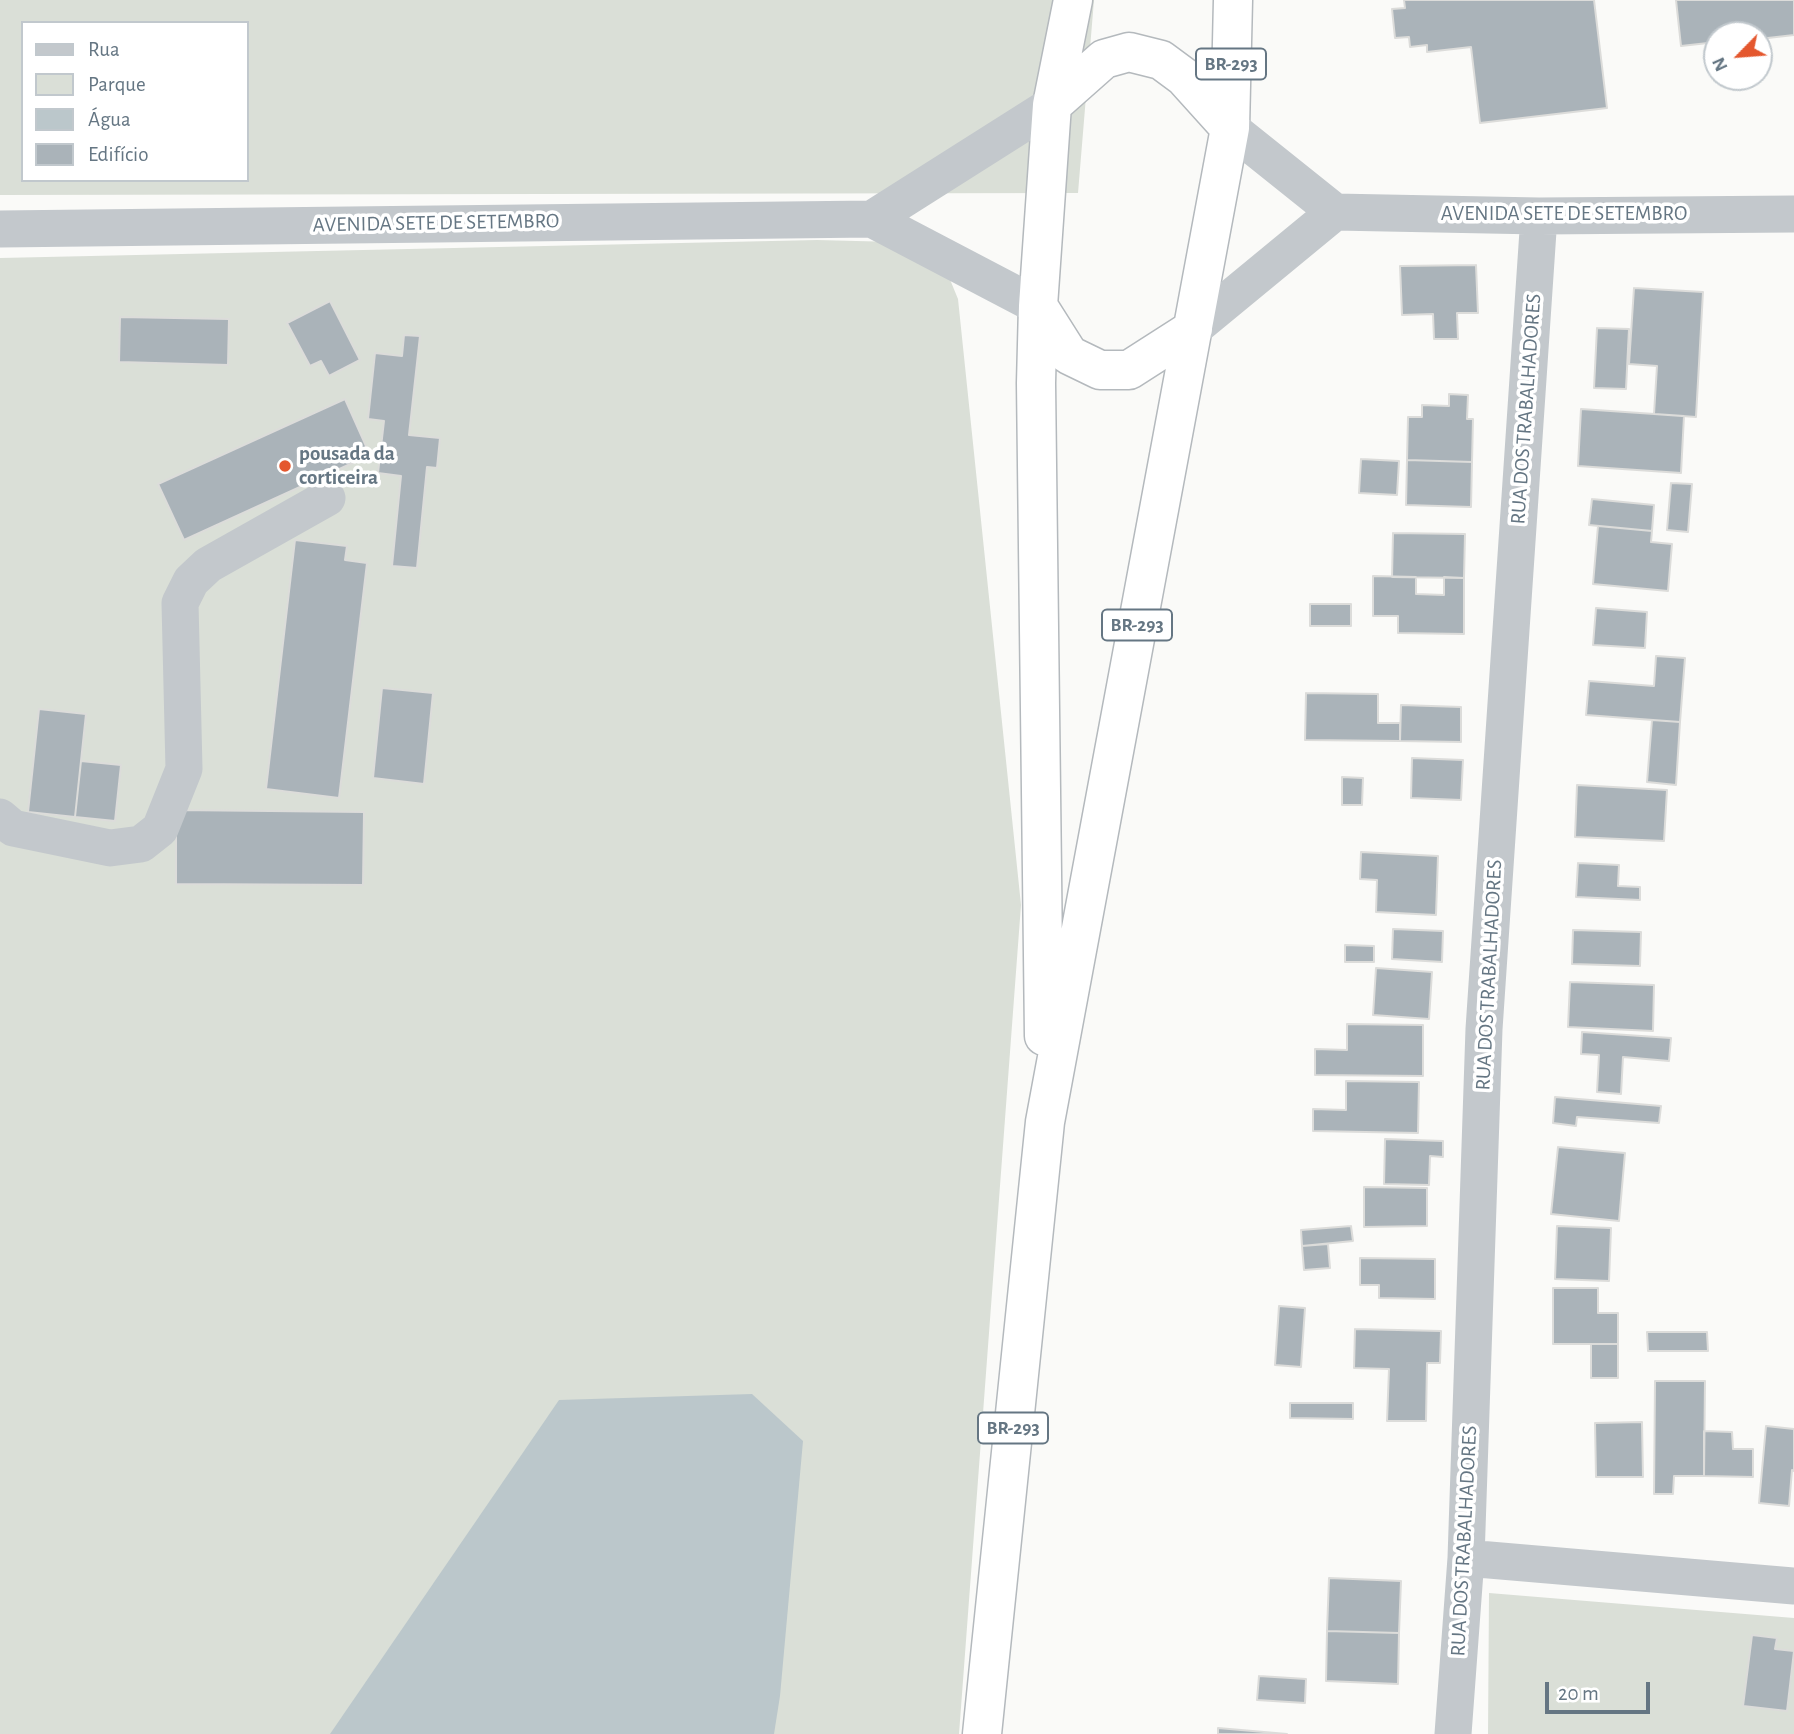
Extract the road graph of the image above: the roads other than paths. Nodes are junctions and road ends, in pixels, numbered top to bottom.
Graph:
1 (1073, 0) edge
2 (1233, 0) edge
3 (1052, 106) junction
4 (1230, 128) junction
5 (1335, 212) junction
6 (1794, 214) edge
7 (1539, 216) junction
8 (872, 219) junction
9 (0, 229) edge
10 (1038, 306) junction
11 (1193, 329) junction
12 (327, 498) dead end
13 (0, 817) edge
14 (1045, 1122) junction
15 (1466, 1558) junction
16 (1794, 1586) edge
17 (982, 1734) edge
18 (1453, 1734) edge

1 - 3 highway, BR-293
2 - 4 highway, BR-293
3 - 4 highway
3 - 8 street
3 - 10 highway, BR-293
4 - 5 street
4 - 11 highway, BR-293
5 - 7 street, AVENIDA SETE DE SETEMBRO
5 - 11 street
6 - 7 street, AVENIDA SETE DE SETEMBRO
7 - 15 street, RUA DOS TRABALHADORES
8 - 9 street, AVENIDA SETE DE SETEMBRO
8 - 10 street, AVENIDA SETE DE SETEMBRO
10 - 11 highway
10 - 14 highway, BR-293
11 - 14 highway, BR-293
12 - 13 street
14 - 17 highway, BR-293
15 - 16 street
15 - 18 street, RUA DOS TRABALHADORES

